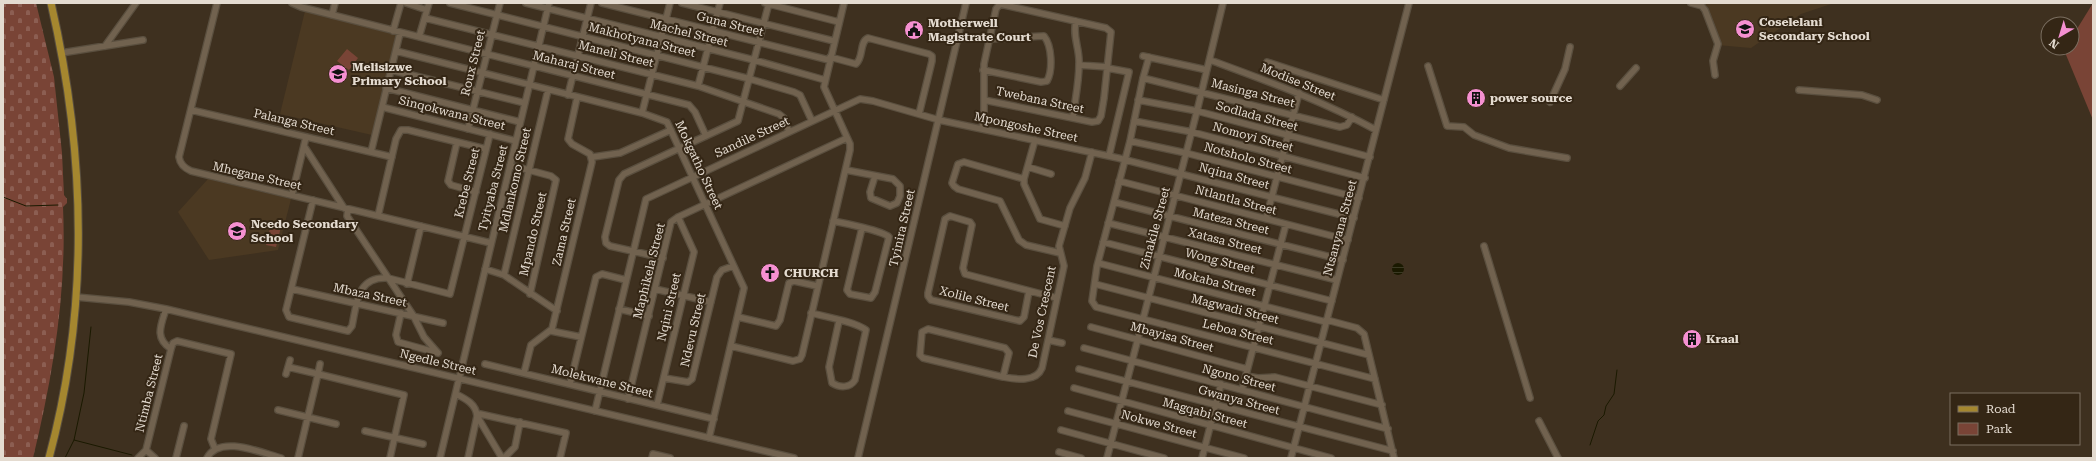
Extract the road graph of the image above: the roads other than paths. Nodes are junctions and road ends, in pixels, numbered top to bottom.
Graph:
1 (51, 3) edge
2 (136, 3) edge
3 (217, 3) edge
4 (292, 3) edge
5 (335, 3) edge
6 (401, 3) edge
7 (406, 3) edge
8 (429, 3) edge
9 (450, 3) edge
10 (500, 3) edge
11 (526, 3) edge
12 (591, 3) edge
13 (602, 3) edge
14 (670, 3) edge
15 (682, 3) edge
16 (720, 3) edge
17 (768, 3) edge
18 (843, 3) edge
19 (966, 3) edge
20 (1223, 3) edge
21 (1409, 3) edge
22 (1690, 3) edge
23 (1701, 5) edge
24 (548, 6) edge
25 (427, 10) junction
26 (718, 12) junction
27 (332, 15) junction
28 (496, 15) junction
29 (425, 18) junction
30 (587, 19) junction
31 (667, 19) junction
32 (1076, 21) junction
33 (839, 22) junction
34 (764, 24) junction
35 (543, 27) junction
36 (393, 31) junction
37 (713, 31) junction
38 (400, 33) junction
39 (491, 34) junction
40 (419, 37) junction
41 (583, 37) junction
42 (662, 37) junction
43 (990, 39) junction
44 (143, 40) dead end
45 (759, 42) junction
46 (834, 42) junction
47 (106, 46) junction
48 (539, 46) junction
49 (1570, 47) dead end
50 (708, 49) junction
51 (396, 51) junction
52 (62, 53) junction
53 (486, 54) junction
54 (578, 56) junction
55 (658, 56) junction
56 (829, 59) junction
57 (754, 60) junction
58 (1210, 60) junction
59 (1267, 62) dead end
60 (1080, 65) junction
61 (1428, 66) dead end
62 (534, 67) junction
63 (703, 67) junction
64 (1108, 67) junction
65 (1636, 68) dead end
66 (391, 70) junction
67 (983, 70) junction
68 (1207, 70) junction
69 (482, 73) junction
70 (652, 74) junction
71 (1715, 75) dead end
72 (573, 76) junction
73 (1143, 78) junction
74 (750, 79) junction
75 (825, 80) junction
76 (530, 85) junction
77 (698, 86) junction
78 (1620, 86) dead end
79 (386, 88) junction
80 (548, 90) junction
81 (1799, 90) dead end
82 (477, 91) junction
83 (1202, 91) junction
84 (1299, 93) junction
85 (647, 94) junction
86 (568, 96) junction
87 (577, 98) junction
88 (984, 100) junction
89 (1138, 100) junction
90 (1384, 100) junction
91 (1877, 100) dead end
92 (744, 101) junction
93 (525, 102) junction
94 (1550, 102) dead end
95 (382, 107) junction
96 (191, 110) junction
97 (472, 110) junction
98 (835, 110) junction
99 (1197, 111) junction
100 (642, 114) junction
101 (919, 114) junction
102 (1293, 114) junction
103 (1072, 117) junction
104 (1352, 117) junction
105 (939, 120) junction
106 (812, 121) junction
107 (1134, 121) junction
108 (520, 122) junction
109 (468, 129) junction
110 (982, 129) junction
111 (671, 130) junction
112 (1376, 130) junction
113 (789, 132) junction
114 (1192, 132) junction
115 (490, 134) junction
116 (306, 136) junction
117 (706, 136) junction
118 (1288, 136) junction
119 (847, 138) junction
120 (1035, 140) junction
121 (516, 141) junction
122 (1130, 141) junction
123 (457, 142) junction
124 (304, 146) junction
125 (486, 149) junction
126 (679, 149) junction
127 (371, 152) junction
128 (1092, 152) junction
129 (1186, 153) junction
130 (1109, 156) junction
131 (1283, 156) junction
132 (392, 157) junction
133 (593, 157) junction
134 (1370, 157) junction
135 (1567, 158) dead end
136 (1125, 159) junction
137 (510, 165) junction
138 (1028, 167) junction
139 (529, 170) junction
140 (846, 170) junction
141 (1181, 173) junction
142 (1051, 174) dead end
143 (875, 176) junction
144 (692, 177) junction
145 (1278, 177) junction
146 (1365, 178) junction
147 (1024, 179) junction
148 (1119, 181) junction
149 (476, 192) junction
150 (292, 195) junction
151 (1175, 195) junction
152 (1272, 197) junction
153 (1359, 198) junction
154 (313, 200) junction
155 (1114, 202) junction
156 (705, 204) junction
157 (346, 208) junction
158 (378, 216) junction
159 (678, 217) junction
160 (1170, 217) junction
161 (1354, 218) junction
162 (1266, 219) junction
163 (833, 221) junction
164 (1108, 223) junction
165 (1286, 224) junction
166 (421, 226) junction
167 (1065, 226) junction
168 (862, 228) junction
169 (465, 236) junction
170 (1164, 237) junction
171 (1348, 240) junction
172 (491, 242) junction
173 (1103, 242) junction
174 (1281, 245) junction
175 (1484, 246) dead end
176 (633, 251) junction
177 (1060, 253) junction
178 (1159, 257) junction
179 (663, 258) junction
180 (1343, 260) junction
181 (1098, 263) junction
182 (1276, 265) junction
183 (733, 266) junction
184 (485, 268) junction
185 (504, 275) junction
186 (388, 278) junction
187 (1154, 278) junction
188 (626, 280) junction
189 (1337, 280) junction
190 (407, 284) junction
191 (1095, 284) junction
192 (817, 286) junction
193 (1270, 286) junction
194 (292, 289) junction
195 (655, 289) junction
196 (1030, 292) junction
197 (530, 294) junction
198 (683, 295) junction
199 (76, 296) junction
200 (1057, 298) junction
201 (1148, 299) junction
202 (1332, 301) junction
203 (711, 302) junction
204 (357, 303) junction
205 (1264, 306) junction
206 (166, 309) junction
207 (619, 309) junction
208 (557, 311) junction
209 (402, 313) junction
210 (811, 313) junction
211 (413, 315) junction
212 (649, 316) junction
213 (738, 317) junction
214 (1143, 320) junction
215 (839, 321) junction
216 (1327, 321) junction
217 (443, 323) dead end
218 (1091, 327) dead end
219 (1259, 327) junction
220 (551, 331) junction
221 (581, 338) junction
222 (1048, 340) junction
223 (1138, 340) junction
224 (1321, 342) junction
225 (1062, 343) dead end
226 (731, 346) junction
227 (1254, 347) junction
228 (1084, 348) dead end
229 (171, 349) junction
230 (1369, 354) junction
231 (290, 360) dead end
232 (1132, 361) junction
233 (320, 364) dead end
234 (485, 364) dead end
235 (1315, 364) junction
236 (288, 367) junction
237 (1079, 369) dead end
238 (1248, 369) junction
239 (524, 373) junction
240 (286, 374) dead end
241 (318, 374) junction
242 (1246, 376) junction
243 (1003, 377) junction
244 (664, 378) junction
245 (459, 379) junction
246 (1375, 379) junction
247 (1127, 382) junction
248 (570, 384) junction
249 (1221, 384) junction
250 (1310, 386) junction
251 (1074, 388) dead end
252 (1242, 390) junction
253 (600, 392) junction
254 (456, 394) junction
255 (1530, 398) dead end
256 (628, 399) junction
257 (1122, 402) junction
258 (1216, 405) junction
259 (1382, 405) junction
260 (657, 406) junction
261 (1304, 407) junction
262 (278, 410) dead end
263 (595, 411) junction
264 (1068, 411) dead end
265 (477, 416) junction
266 (308, 418) junction
267 (714, 419) junction
268 (1539, 421) dead end
269 (520, 422) junction
270 (1116, 423) junction
271 (336, 424) dead end
272 (184, 426) dead end
273 (1211, 426) junction
274 (1299, 427) junction
275 (1388, 429) junction
276 (1061, 430) dead end
277 (365, 431) dead end
278 (394, 438) junction
279 (709, 438) junction
280 (423, 444) dead end
281 (1111, 444) junction
282 (1206, 448) junction
283 (1294, 448) junction
284 (215, 449) junction
285 (146, 450) junction
286 (1059, 452) dead end
287 (1393, 452) junction
288 (49, 458) edge
289 (138, 458) edge
290 (155, 458) edge
291 (176, 458) edge
292 (207, 458) edge
293 (282, 458) edge
294 (298, 458) edge
295 (390, 458) edge
296 (440, 458) edge
297 (468, 458) edge
298 (503, 458) edge
299 (560, 458) edge
300 (652, 458) edge
301 (670, 458) edge
302 (794, 458) edge
303 (858, 458) edge
304 (1081, 458) edge
305 (1107, 458) edge
306 (1164, 458) edge
307 (1202, 458) edge
308 (1244, 458) edge
309 (1291, 458) edge
310 (1332, 458) edge
311 (1394, 458) edge
312 (1558, 458) edge

1 - 52 main road
2 - 47 street
3 - 96 street, Mhegane Street
4 - 27 street, Maharaj Street
5 - 27 street
6 - 36 street
7 - 25 street
8 - 25 street
9 - 28 street, Makhotyana Street
10 - 28 street, Roux Street
11 - 24 street
12 - 30 street
13 - 31 street, Guna Street
14 - 31 street
15 - 26 street
16 - 26 street
17 - 33 street
17 - 34 street
18 - 33 street
19 - 105 street, Tyinira Street
20 - 58 street, Zinakile Street
21 - 90 street, Ntsanyana Street
22 - 23 street
23 - 71 street
24 - 30 street, Machel Street
24 - 35 street, Tyityaba Street
25 - 29 street
26 - 34 street
26 - 37 street
27 - 36 street, Maharaj Street
28 - 35 street, Makhotyana Street
28 - 39 street, Roux Street
29 - 39 street, Maneli Street
29 - 40 street
30 - 41 street
30 - 42 street, Machel Street
31 - 37 street, Guna Street
31 - 42 street
32 - 43 street, Twebana Street
32 - 60 street
32 - 64 street, Twebana Street
33 - 46 street
34 - 45 street
34 - 46 street
35 - 41 street, Makhotyana Street
35 - 48 street, Tyityaba Street
36 - 38 street, Maharaj Street
37 - 45 street, Guna Street
37 - 50 street
38 - 40 street, Maharaj Street
38 - 51 street
39 - 48 street, Maneli Street
39 - 53 street, Roux Street
40 - 53 street, Maharaj Street
41 - 54 street
41 - 55 street, Makhotyana Street
42 - 50 street, Machel Street
42 - 55 street
43 - 67 street, Twebana Street
43 - 67 street
44 - 47 street
45 - 56 street, Guna Street
45 - 57 street
46 - 56 street
47 - 52 street
48 - 54 street, Maneli Street
48 - 62 street, Tyityaba Street
49 - 94 street
50 - 57 street, Machel Street
50 - 63 street
51 - 66 street
51 - 69 street, Mokgatho Street
52 - 199 main road
53 - 62 street, Maharaj Street
53 - 69 street, Roux Street
54 - 70 street, Maneli Street
54 - 72 street
55 - 63 street, Makhotyana Street
55 - 70 street
56 - 75 street
56 - 101 street, Guna Street
57 - 74 street
57 - 75 street, Machel Street
58 - 68 street, Zinakile Street
58 - 84 street, Modise Street
59 - 90 street
60 - 64 street
60 - 103 street
61 - 135 street
62 - 72 street, Maharaj Street
62 - 76 street, Tyityaba Street
63 - 74 street, Makhotyana Street
63 - 77 street
64 - 103 street, Twebana Street
64 - 130 street
65 - 78 street
66 - 79 street
66 - 82 street
67 - 88 street, Twebana Street
68 - 73 street
68 - 83 street, Zinakile Street
69 - 76 street, Mokgatho Street
69 - 82 street, Roux Street
70 - 77 street, Maneli Street
70 - 85 street
72 - 85 street, Maharaj Street
72 - 86 street
73 - 83 street, Masinga Street
73 - 89 street
74 - 92 street
74 - 106 street, Makhotyana Street
75 - 98 street
76 - 80 street, Mokgatho Street
76 - 93 street, Tyityaba Street
77 - 92 street, Maneli Street
79 - 95 street
79 - 97 street
80 - 86 street, Mokgatho Street
80 - 139 street, Mdlankomo Street
81 - 91 street
82 - 93 street
82 - 97 street, Roux Street
83 - 99 street, Zinakile Street
83 - 102 street, Masinga Street
84 - 102 street
84 - 104 street, Modise Street
85 - 100 street
85 - 117 street, Maharaj Street
86 - 87 street, Mokgatho Street
87 - 100 street, Mokgatho Street
87 - 133 street
88 - 103 street, Twebana Street
88 - 110 street, Twebana Street
89 - 99 street, Sodlada Street
89 - 107 street
90 - 112 street, Ntsanyana Street
92 - 113 street, Maneli Street
92 - 117 street
93 - 108 street, Tyityaba Street
95 - 109 street, Sinqokwana Street
95 - 127 street
96 - 116 street, Palanga Street
96 - 150 street, Mhegane Street
97 - 108 street
97 - 109 street, Roux Street
98 - 101 street, Sandile Street
98 - 106 street, Sandile Street
98 - 119 street
99 - 114 street, Zinakile Street
99 - 118 street, Sodlada Street
100 - 111 street, Mokgatho Street
101 - 105 street, Sandile Street
102 - 104 street, Masinga Street
102 - 118 street
104 - 112 street, Modise Street
105 - 110 street, Mpongoshe Street
105 - 303 street, Tyinira Street
106 - 113 street, Sandile Street
107 - 114 street, Nomoyi Street
107 - 122 street
108 - 121 street, Tyityaba Street
109 - 115 street, Sinqokwana Street
110 - 120 street, Mpongoshe Street
111 - 126 street, Mokgatho Street
111 - 133 street
112 - 134 street, Ntsanyana Street
113 - 144 street, Sandile Street
114 - 129 street, Zinakile Street
114 - 131 street, Nomoyi Street
115 - 121 street, Sinqokwana Street
115 - 125 street, Krebe Street
116 - 124 street
116 - 127 street, Palanga Street
117 - 126 street
118 - 131 street
118 - 134 street, Sodlada Street
119 - 140 street
119 - 156 street, Maphikela Street
120 - 128 street, Mpongoshe Street
120 - 138 street
121 - 137 street, Tyityaba Street
122 - 129 street, Notsholo Street
122 - 136 street
123 - 125 street
123 - 132 street
123 - 149 street
124 - 150 street
124 - 157 street
125 - 149 street, Krebe Street
126 - 144 street, Mokgatho Street
126 - 176 street
127 - 132 street, Palanga Street
128 - 130 street, Mpongoshe Street
128 - 167 street, De Vos Crescent
129 - 141 street, Zinakile Street
129 - 145 street, Notsholo Street
130 - 136 street, Nqina Street
131 - 145 street
131 - 146 street, Nomoyi Street
132 - 158 street
133 - 208 street, Zama Street
134 - 146 street, Ntsanyana Street
136 - 141 street, Nqina Street
136 - 148 street
137 - 139 street, Mpando Street
137 - 172 street, Tyityaba Street
138 - 142 street
138 - 147 street
139 - 185 street, Mdlankomo Street
139 - 197 street, Mpando Street
140 - 143 street
140 - 163 street
141 - 151 street, Zinakile Street
141 - 152 street, Nqina Street
143 - 143 street
144 - 156 street, Mokgatho Street
144 - 176 street, Sandile Street
145 - 152 street
145 - 153 street, Notsholo Street
146 - 153 street, Ntsanyana Street
147 - 167 street
147 - 177 street
148 - 151 street, Ntlantla Street
148 - 155 street
149 - 169 street, Krebe Street
150 - 154 street, Mhegane Street
151 - 160 street, Zinakile Street
151 - 162 street, Ntlantla Street
152 - 161 street, Nqina Street
152 - 162 street
153 - 161 street, Ntsanyana Street
154 - 157 street, Mhegane Street
154 - 194 street
155 - 160 street, Mateza Street
155 - 164 street
156 - 159 street, Maphikela Street
156 - 183 street, Mokgatho Street
157 - 158 street, Mhegane Street
157 - 186 street
158 - 166 street, Mhegane Street
159 - 179 street, Maphikela Street
159 - 198 street, Nqini Street
160 - 170 street, Zinakile Street
160 - 174 street, Mateza Street
161 - 171 street, Ntsanyana Street
162 - 165 street, Ntlantla Street
163 - 168 street
163 - 192 street
164 - 170 street, Xatasa Street
164 - 173 street
165 - 171 street, Ntlantla Street
165 - 174 street
166 - 169 street, Mhegane Street
166 - 190 street
167 - 177 street, De Vos Crescent
168 - 168 street
169 - 172 street, Mhegane Street
169 - 190 street, Krebe Street
170 - 178 street, Zinakile Street
170 - 182 street, Xatasa Street
171 - 180 street, Ntsanyana Street
172 - 184 street, Tyityaba Street
173 - 178 street, Wong Street
173 - 181 street
174 - 180 street, Mateza Street
174 - 182 street
175 - 255 street
176 - 179 street
176 - 188 street, Sandile Street
177 - 200 street, De Vos Crescent
178 - 187 street, Zinakile Street
178 - 193 street, Wong Street
179 - 195 street, Maphikela Street
180 - 189 street, Ntsanyana Street
181 - 187 street, Mokaba Street
181 - 191 street
182 - 189 street, Xatasa Street
182 - 193 street
183 - 203 street, Ndevu Street
183 - 213 street, Mokgatho Street
184 - 185 street
184 - 245 street, Tyityaba Street
185 - 197 street
186 - 190 street
186 - 204 street
186 - 211 street
187 - 201 street, Zinakile Street
187 - 205 street, Mokaba Street
188 - 207 street, Sandile Street
188 - 221 street
189 - 202 street, Ntsanyana Street
191 - 201 street, Magwadi Street
191 - 214 street, Leboa Street
192 - 210 street
192 - 213 street
193 - 202 street, Wong Street
193 - 205 street
194 - 204 street, Mbaza Street
194 - 204 street
195 - 198 street
195 - 212 street, Maphikela Street
196 - 196 street, Xolile Street
196 - 200 street, Xolile Street
197 - 208 street
198 - 203 street
198 - 244 street, Nqini Street
199 - 206 street, Ngedle Street
199 - 288 main road
200 - 222 street, De Vos Crescent
201 - 214 street, Zinakile Street
201 - 219 street, Magwadi Street
202 - 216 street, Ntsanyana Street
203 - 244 street, Ndevu Street
204 - 209 street, Mbaza Street
205 - 216 street, Mokaba Street
205 - 219 street
206 - 229 street
206 - 245 street, Ngedle Street
207 - 212 street
207 - 253 street, Sandile Street
208 - 220 street, Zama Street
209 - 211 street, Mbaza Street
209 - 211 street
210 - 215 street
210 - 226 street
211 - 217 street, Mbaza Street
212 - 256 street, Maphikela Street
213 - 226 street, Mokgatho Street
214 - 223 street, Zinakile Street
214 - 227 street, Leboa Street
215 - 215 street
216 - 224 street, Ntsanyana Street
216 - 230 street, Mokaba Street
218 - 223 street, Mbayisa Street
219 - 224 street, Magwadi Street
219 - 227 street
220 - 221 street
220 - 239 street
221 - 248 street
222 - 225 street
222 - 243 street, De Vos Crescent
223 - 232 street, Zinakile Street
223 - 238 street, Mbayisa Street
224 - 230 street, Magwadi Street
224 - 235 street, Ntsanyana Street
226 - 267 street, Mokgatho Street
227 - 235 street, Leboa Street
227 - 238 street
228 - 232 street, Ngono Street
229 - 284 street, Ntimba Street
229 - 285 street, Ntimba Street
230 - 246 street, Mokaba Street
231 - 236 street
232 - 247 street, Zinakile Street
232 - 249 street, Ngono Street
233 - 241 street
234 - 239 street, Molekwane Street
235 - 246 street, Leboa Street
235 - 250 street, Ntsanyana Street
236 - 240 street
236 - 241 street
237 - 247 street, Gwanya Street
238 - 242 street
239 - 248 street, Molekwane Street
241 - 266 street
241 - 278 street
242 - 250 street
242 - 252 street
243 - 243 street, De Vos Crescent
244 - 260 street, Nqini Street
245 - 254 street, Tyityaba Street
245 - 263 street, Ngedle Street
246 - 259 street, Mokaba Street
247 - 257 street, Zinakile Street
247 - 258 street, Gwanya Street
248 - 253 street, Molekwane Street
249 - 252 street, Ngono Street
249 - 258 street
250 - 259 street
250 - 261 street, Ntsanyana Street
251 - 257 street, Magqabi Street
252 - 261 street, Ngono Street
253 - 256 street, Molekwane Street
253 - 263 street, Sandile Street
254 - 265 street
254 - 296 street, Tyityaba Street
256 - 260 street, Molekwane Street
257 - 270 street, Zinakile Street
257 - 273 street, Magqabi Street
258 - 273 street
258 - 274 street, Gwanya Street
259 - 275 street, Mokaba Street
260 - 267 street, Molekwane Street
261 - 274 street, Ntsanyana Street
261 - 275 street, Ngono Street
262 - 266 street
263 - 279 street, Ngedle Street
264 - 270 street, Nokwe Street
265 - 269 street
265 - 297 street
265 - 298 street
266 - 271 street
266 - 294 street
267 - 279 street, Mokgatho Street
268 - 312 street
269 - 298 street
269 - 299 street
270 - 281 street, Zinakile Street
270 - 282 street, Nokwe Street
272 - 291 street
273 - 282 street
273 - 283 street, Magqabi Street
274 - 283 street, Ntsanyana Street
274 - 287 street, Gwanya Street
275 - 287 street, Mokaba Street
276 - 281 street
277 - 278 street
278 - 280 street
278 - 295 street
279 - 302 street, Ngedle Street
281 - 305 street, Zinakile Street
281 - 306 street
282 - 307 street
282 - 308 street, Nokwe Street
283 - 309 street, Ntsanyana Street
283 - 310 street, Magqabi Street
284 - 292 street
284 - 293 street
285 - 289 street
285 - 290 street, Ntimba Street
286 - 304 street
287 - 311 street, Mokaba Street
300 - 301 street

